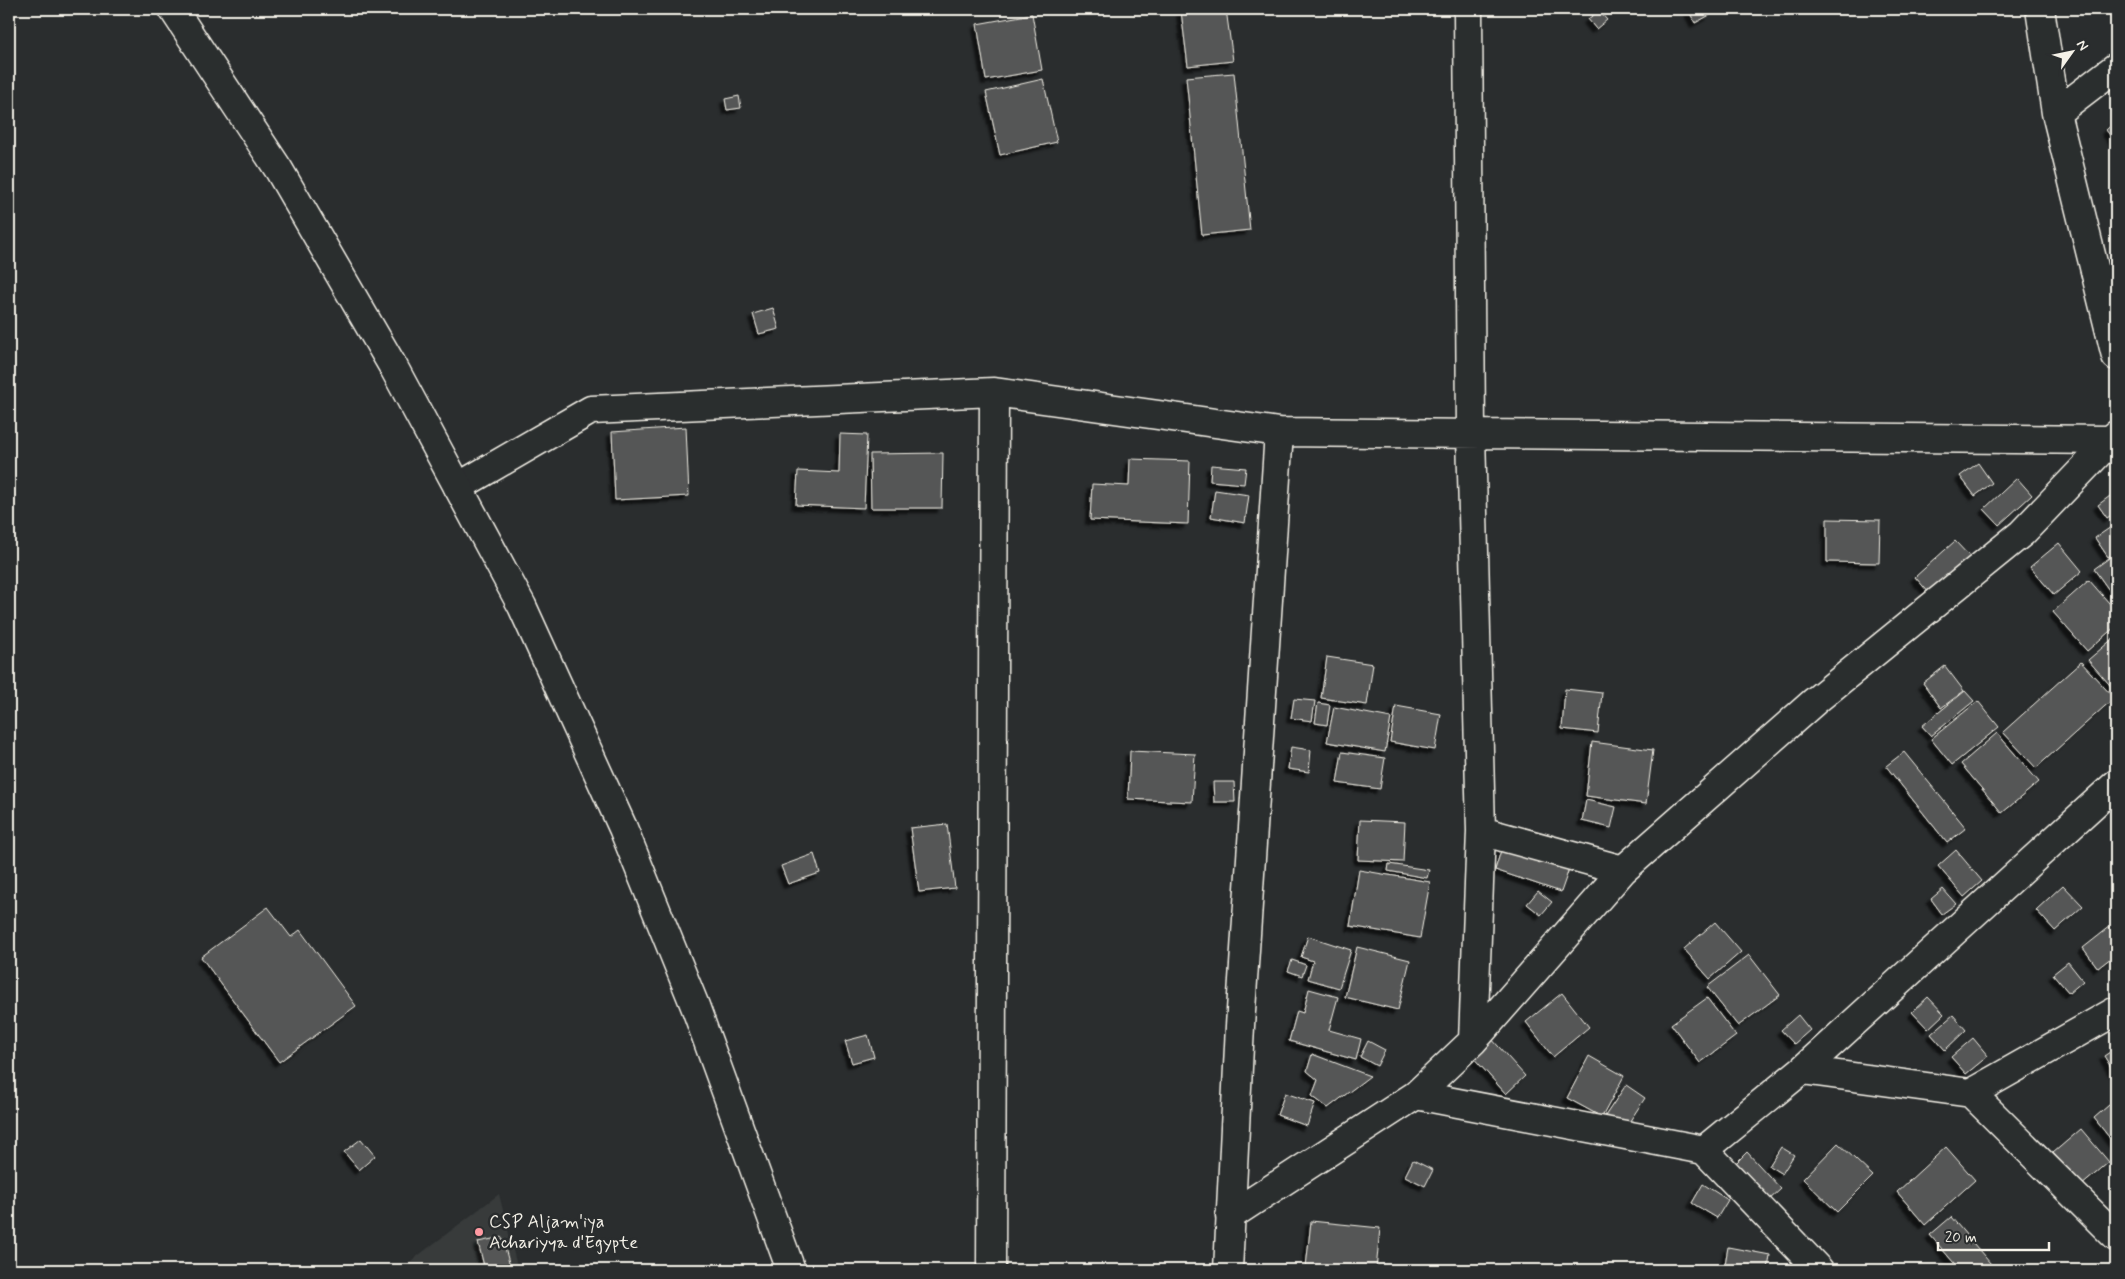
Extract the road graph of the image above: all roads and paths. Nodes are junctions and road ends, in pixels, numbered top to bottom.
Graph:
1 (173, 9) edge
2 (1468, 9) edge
3 (2040, 9) edge
4 (2116, 67) edge
5 (2056, 113) junction
6 (2116, 356) edge
7 (994, 392) junction
8 (1279, 432) junction
9 (1471, 432) junction
10 (2114, 437) edge
11 (458, 487) junction
12 (2116, 784) edge
13 (1481, 832) junction
14 (1623, 870) junction
15 (2116, 1011) edge
16 (1473, 1041) junction
17 (1802, 1070) junction
18 (1971, 1093) junction
19 (1416, 1095) junction
20 (1704, 1150) junction
21 (1230, 1216) junction
22 (2116, 1237) edge
23 (792, 1270) edge
24 (991, 1270) edge
25 (1228, 1270) edge
26 (1819, 1270) edge

1 - 11 main road
2 - 9 main road
3 - 5 main road
4 - 5 main road
5 - 6 main road
7 - 8 main road
7 - 11 main road
7 - 24 main road
8 - 9 main road
8 - 21 main road
9 - 10 main road
9 - 13 main road
10 - 14 main road
11 - 23 main road
12 - 17 main road
13 - 14 main road
13 - 16 main road
14 - 16 main road
15 - 18 main road
16 - 19 main road
17 - 18 main road
17 - 20 main road
18 - 22 main road
19 - 20 main road
19 - 21 main road
20 - 26 main road
21 - 25 main road

